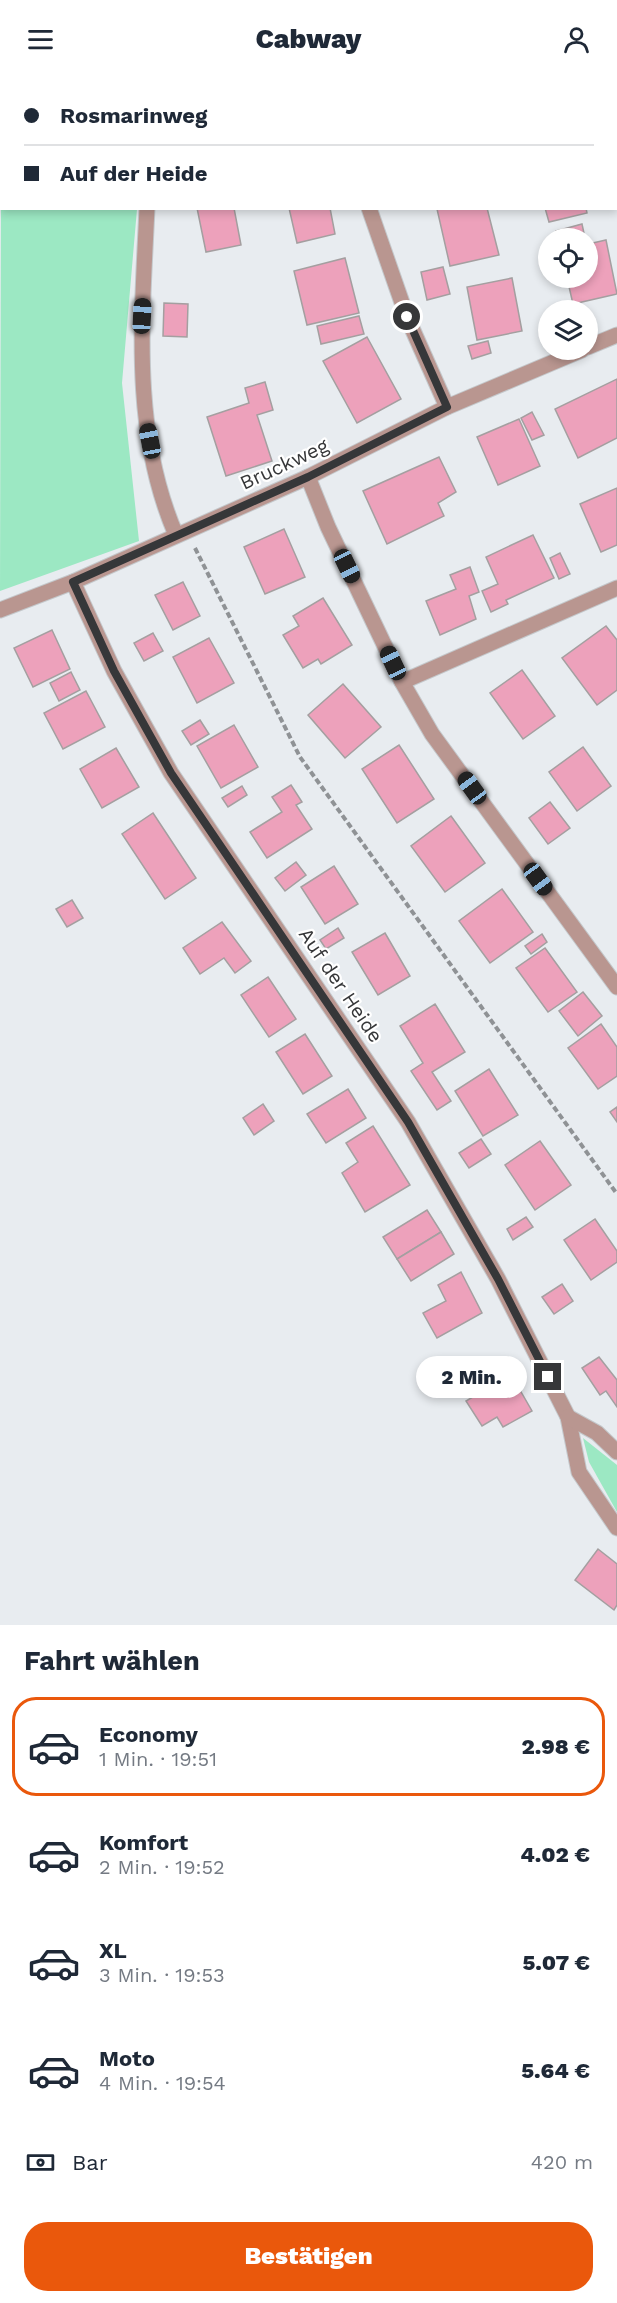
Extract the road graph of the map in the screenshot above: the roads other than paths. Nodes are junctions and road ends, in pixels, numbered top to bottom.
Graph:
1 (147, 210) edge
2 (370, 210) edge
3 (617, 335) edge
4 (598, 343) edge
5 (558, 360) edge
6 (447, 407) junction
7 (308, 477) junction
8 (181, 533) junction
9 (73, 582) junction
10 (617, 588) edge
11 (0, 610) edge
12 (402, 682) junction
13 (617, 987) edge
14 (568, 1417) junction
15 (617, 1452) edge
16 (617, 1528) edge

1 - 8 street
2 - 6 street
3 - 4 street
5 - 6 street, Bruckweg
6 - 7 street, Bruckweg
7 - 8 street, Bruckweg
7 - 12 street
8 - 9 street, Bruckweg
9 - 11 street, Bruckweg
9 - 14 street, Auf der Heide
10 - 12 street
12 - 13 street
14 - 15 street
14 - 16 street, Auf der Heide

